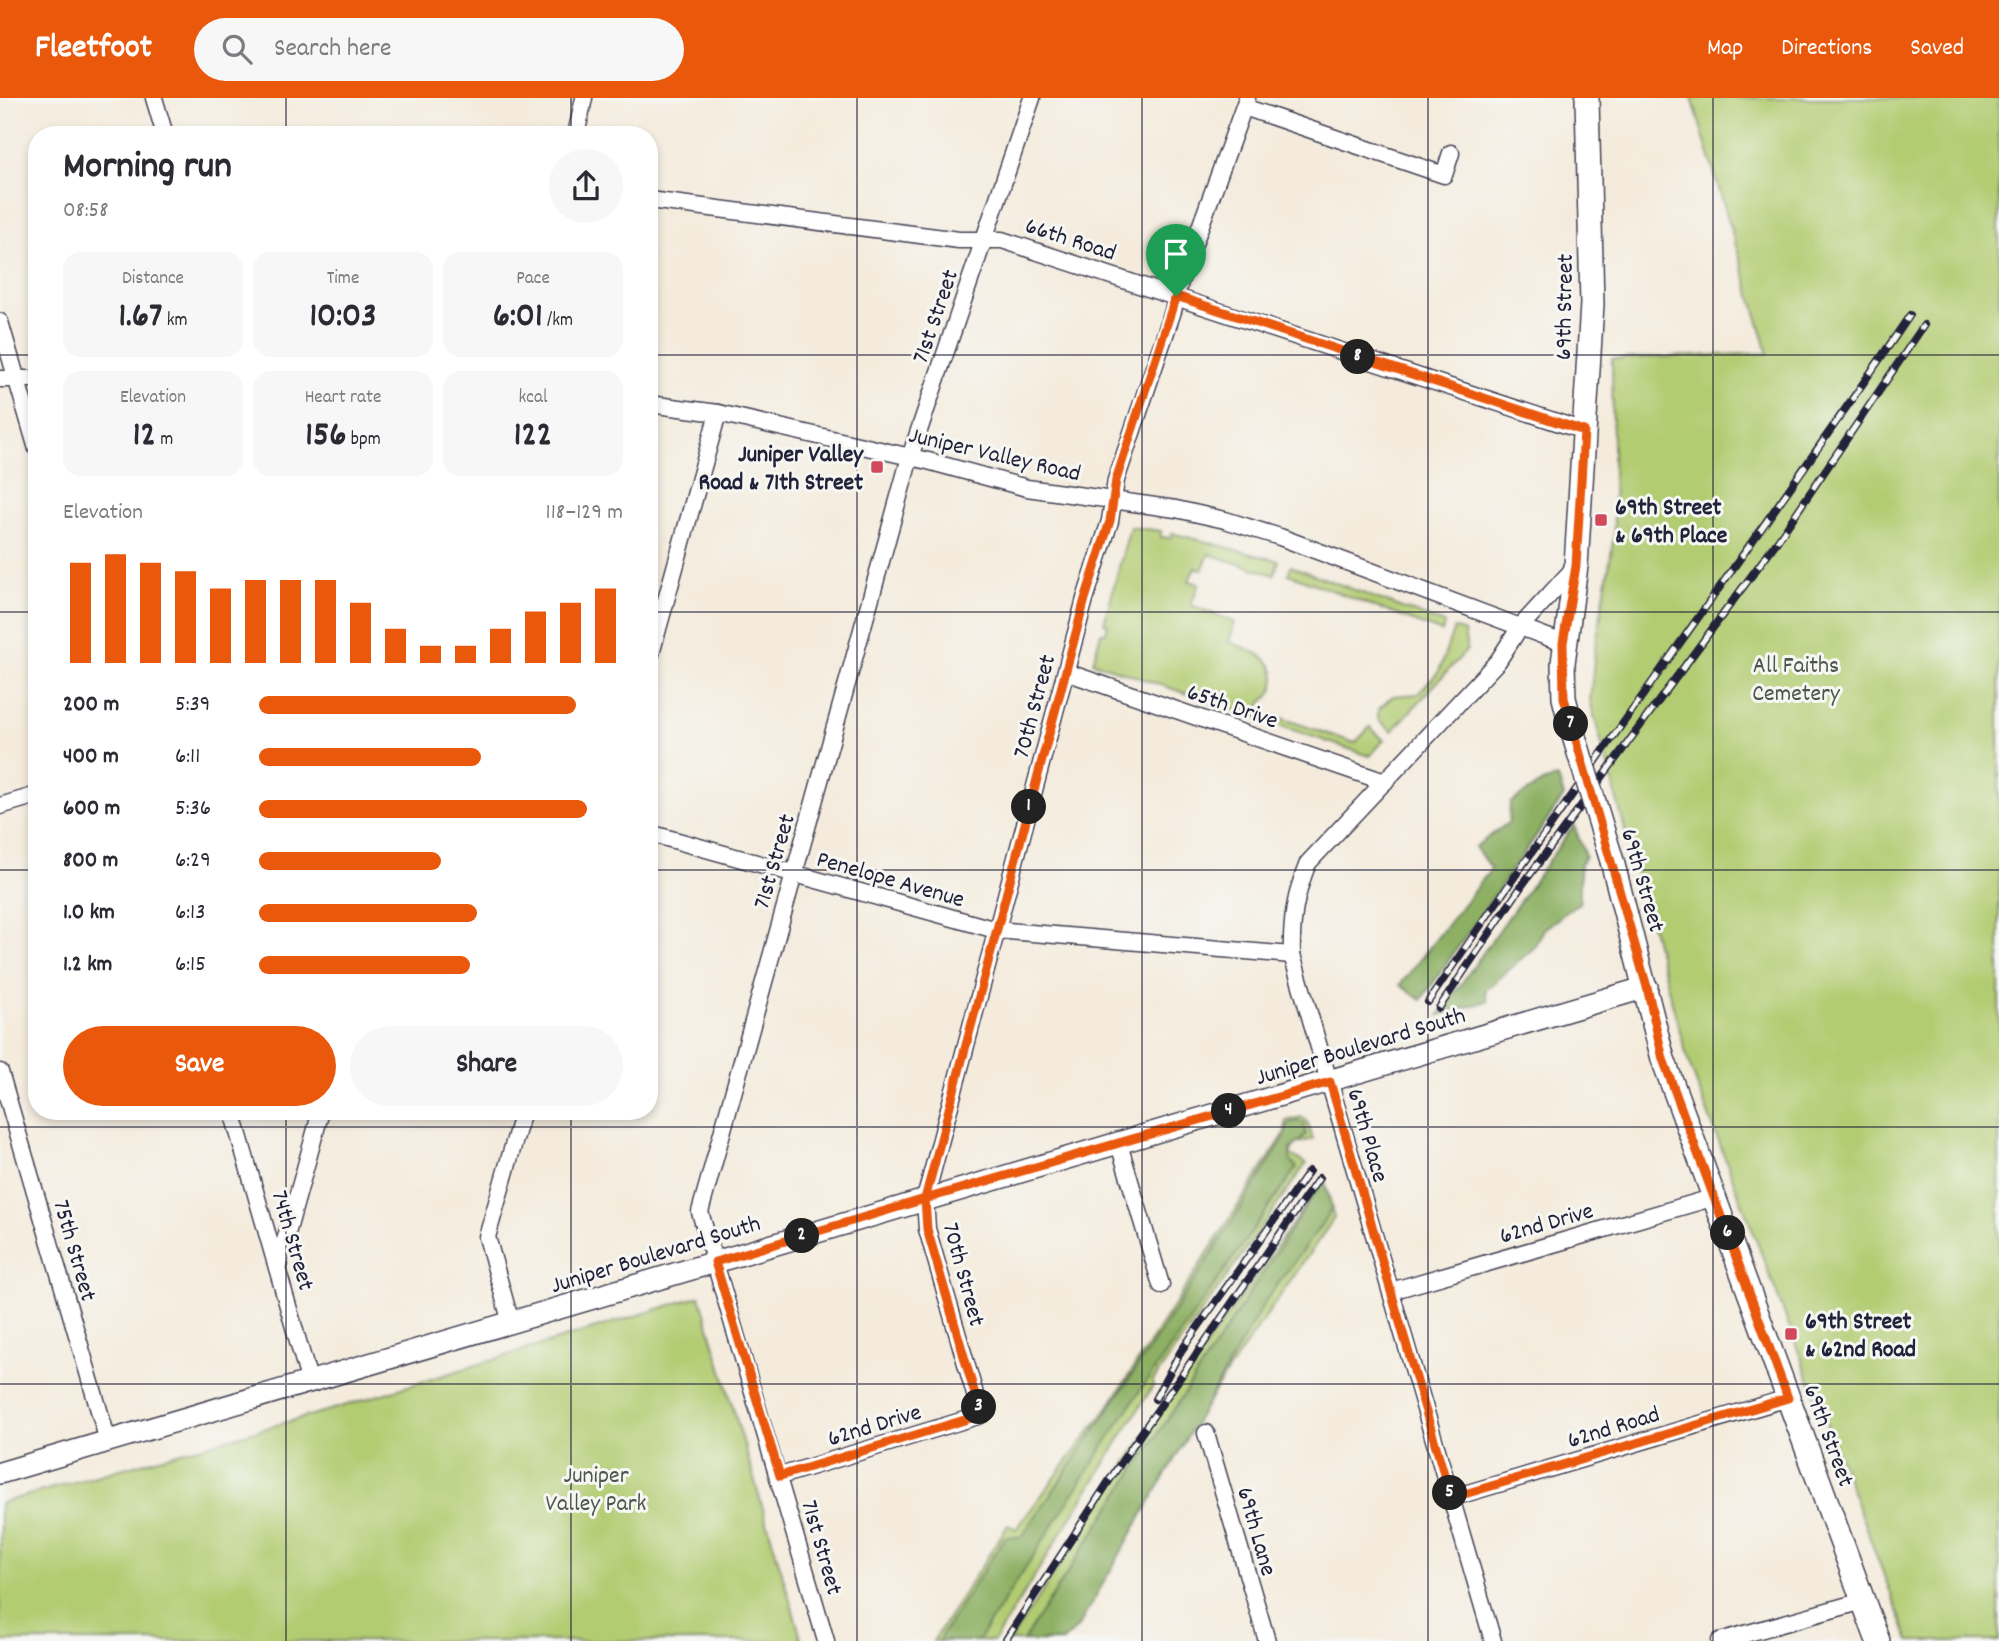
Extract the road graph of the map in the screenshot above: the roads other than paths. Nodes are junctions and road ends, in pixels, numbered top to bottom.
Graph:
1 (154, 98) edge
2 (583, 98) edge
3 (1032, 98) edge
4 (1587, 98) edge
5 (1246, 103) edge
6 (162, 126) edge
7 (578, 126) edge
8 (1451, 153) dead end
9 (658, 201) edge
10 (985, 240) junction
11 (1176, 296) junction
12 (0, 322) edge
13 (8, 379) edge
14 (28, 379) edge
15 (658, 405) edge
16 (718, 413) junction
17 (28, 427) edge
18 (1584, 431) junction
19 (910, 457) junction
20 (1113, 501) junction
21 (1576, 566) junction
22 (1520, 627) junction
23 (658, 629) edge
24 (1563, 643) junction
25 (1066, 673) junction
26 (1385, 782) junction
27 (28, 798) edge
28 (0, 806) edge
29 (658, 836) edge
30 (792, 873) junction
31 (996, 930) junction
32 (1292, 955) junction
33 (1647, 987) junction
34 (0, 1072) edge
35 (1330, 1082) junction
36 (235, 1120) edge
37 (319, 1120) edge
38 (520, 1120) edge
39 (1119, 1143) junction
40 (1714, 1197) junction
41 (925, 1199) junction
42 (715, 1262) junction
43 (278, 1266) junction
44 (1161, 1285) dead end
45 (1391, 1291) junction
46 (511, 1323) junction
47 (310, 1382) junction
48 (1788, 1398) junction
49 (981, 1415) joint
50 (1206, 1433) dead end
51 (108, 1441) junction
52 (0, 1473) edge
53 (780, 1476) junction
54 (1451, 1498) junction
55 (1863, 1601) junction
56 (827, 1641) edge
57 (1267, 1641) edge
58 (1493, 1641) edge
59 (1720, 1641) edge
60 (1878, 1641) edge

1 - 6 street
2 - 7 street
3 - 10 street, 71st Street
4 - 18 main road, 69th Street
5 - 8 street
5 - 11 street, 70th Street
9 - 10 street, 66th Road
10 - 11 street, 66th Road
10 - 19 street, 71st Street
11 - 18 street, 66th Road
11 - 20 street, 70th Street
12 - 13 street
13 - 14 street
13 - 17 street
15 - 16 street, Juniper Valley Road
16 - 19 street, Juniper Valley Road
16 - 23 street
18 - 21 main road, 69th Street
19 - 20 street, Juniper Valley Road
19 - 30 street, 71st Street
20 - 22 street, Juniper Valley Road
20 - 25 street, 70th Street
21 - 22 street, 69th Place
21 - 24 main road, 69th Street
22 - 24 street, Juniper Valley Road
22 - 26 street, 69th Place
24 - 33 main road, 69th Street, bridge
25 - 26 street, 65th Drive
25 - 31 street, 70th Street
26 - 32 street, 69th Place
27 - 28 street
29 - 30 street, Penelope Avenue
30 - 31 street, Penelope Avenue
30 - 42 street, 71st Street
31 - 32 street, Penelope Avenue
31 - 41 street, 70th Street
32 - 35 street, 69th Place
33 - 35 street, Juniper Boulevard South
33 - 40 main road, 69th Street
34 - 51 street, 75th Street
35 - 39 street, Juniper Boulevard South
35 - 45 street, 69th Place
36 - 43 street, 74th Street
37 - 43 street
38 - 46 street
39 - 41 street, Juniper Boulevard South
39 - 44 street
40 - 45 street, 62nd Drive
40 - 48 main road, 69th Street
41 - 42 street, Juniper Boulevard South
41 - 49 street, 70th Street
42 - 46 street, Juniper Boulevard South
42 - 53 street, 71st Street
43 - 47 street, 74th Street
45 - 54 street, 69th Place
46 - 47 street, Juniper Boulevard South
47 - 51 street, Juniper Boulevard South
48 - 54 street, 62nd Road
48 - 55 main road, 69th Street
49 - 53 street, 62nd Drive
50 - 57 street, 69th Lane
51 - 52 street, Juniper Boulevard South
53 - 56 street, 71st Street
54 - 58 street, 69th Place
55 - 59 street
55 - 60 main road, 69th Street

